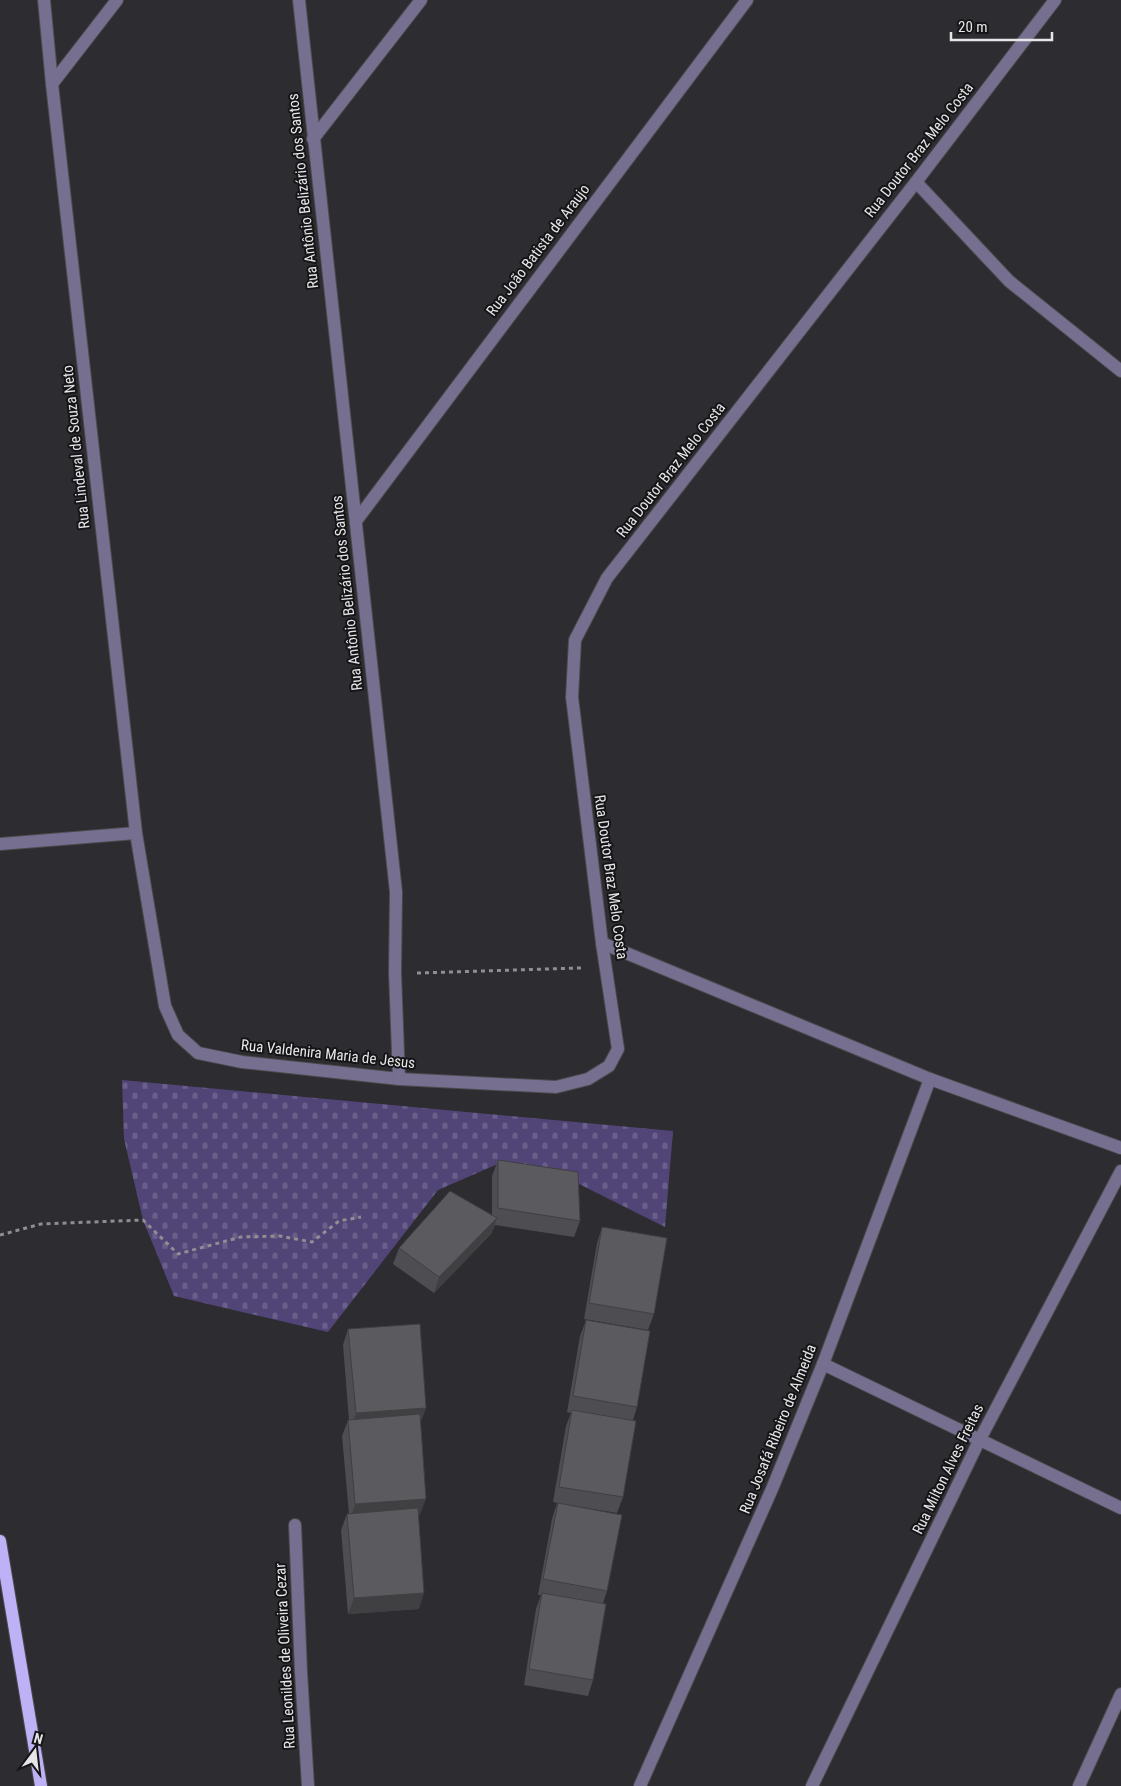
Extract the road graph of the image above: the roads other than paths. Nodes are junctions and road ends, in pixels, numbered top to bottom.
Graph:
1 (44, 0) edge
2 (117, 0) edge
3 (299, 0) edge
4 (421, 0) edge
5 (747, 0) edge
6 (1055, 0) edge
7 (52, 84) junction
8 (313, 139) junction
9 (916, 182) junction
10 (1121, 371) edge
11 (356, 520) junction
12 (136, 833) junction
13 (0, 844) edge
14 (146, 889) joint
15 (602, 943) junction
16 (618, 1049) joint
17 (399, 1079) junction
18 (930, 1079) junction
19 (1121, 1148) edge
20 (1121, 1171) edge
21 (823, 1364) junction
22 (979, 1441) junction
23 (1121, 1508) edge
24 (295, 1525) dead end
25 (0, 1541) edge
26 (1121, 1694) edge
27 (41, 1786) edge
28 (308, 1786) edge
29 (640, 1786) edge
30 (812, 1786) edge
31 (1079, 1786) edge

1 - 7 street, Rua Lindeval de Souza Neto
2 - 7 street
3 - 8 street, Rua Antônio Belizário dos Santos
4 - 8 street
5 - 11 street, Rua João Batista de Araujo
6 - 9 street, Rua Doutor Braz Melo Costa
7 - 12 street, Rua Lindeval de Souza Neto
8 - 11 street, Rua Antônio Belizário dos Santos
9 - 10 street
9 - 15 street, Rua Doutor Braz Melo Costa
11 - 17 street, Rua Antônio Belizário dos Santos
12 - 13 street
12 - 14 street, Rua Lindeval de Souza Neto
14 - 17 street, Rua Valdenira Maria de Jesus
15 - 16 street, Rua Doutor Braz Melo Costa
15 - 18 street
16 - 17 street, Rua Valdenira Maria de Jesus
18 - 19 street
18 - 21 street, Rua Josafá Ribeiro de Almeida
20 - 22 street, Rua Milton Alves Freitas
21 - 22 street
21 - 29 street, Rua Josafá Ribeiro de Almeida
22 - 23 street
22 - 30 street, Rua Milton Alves Freitas
24 - 28 street, Rua Leonildes de Oliveira Cezar
25 - 27 main road
26 - 31 street

